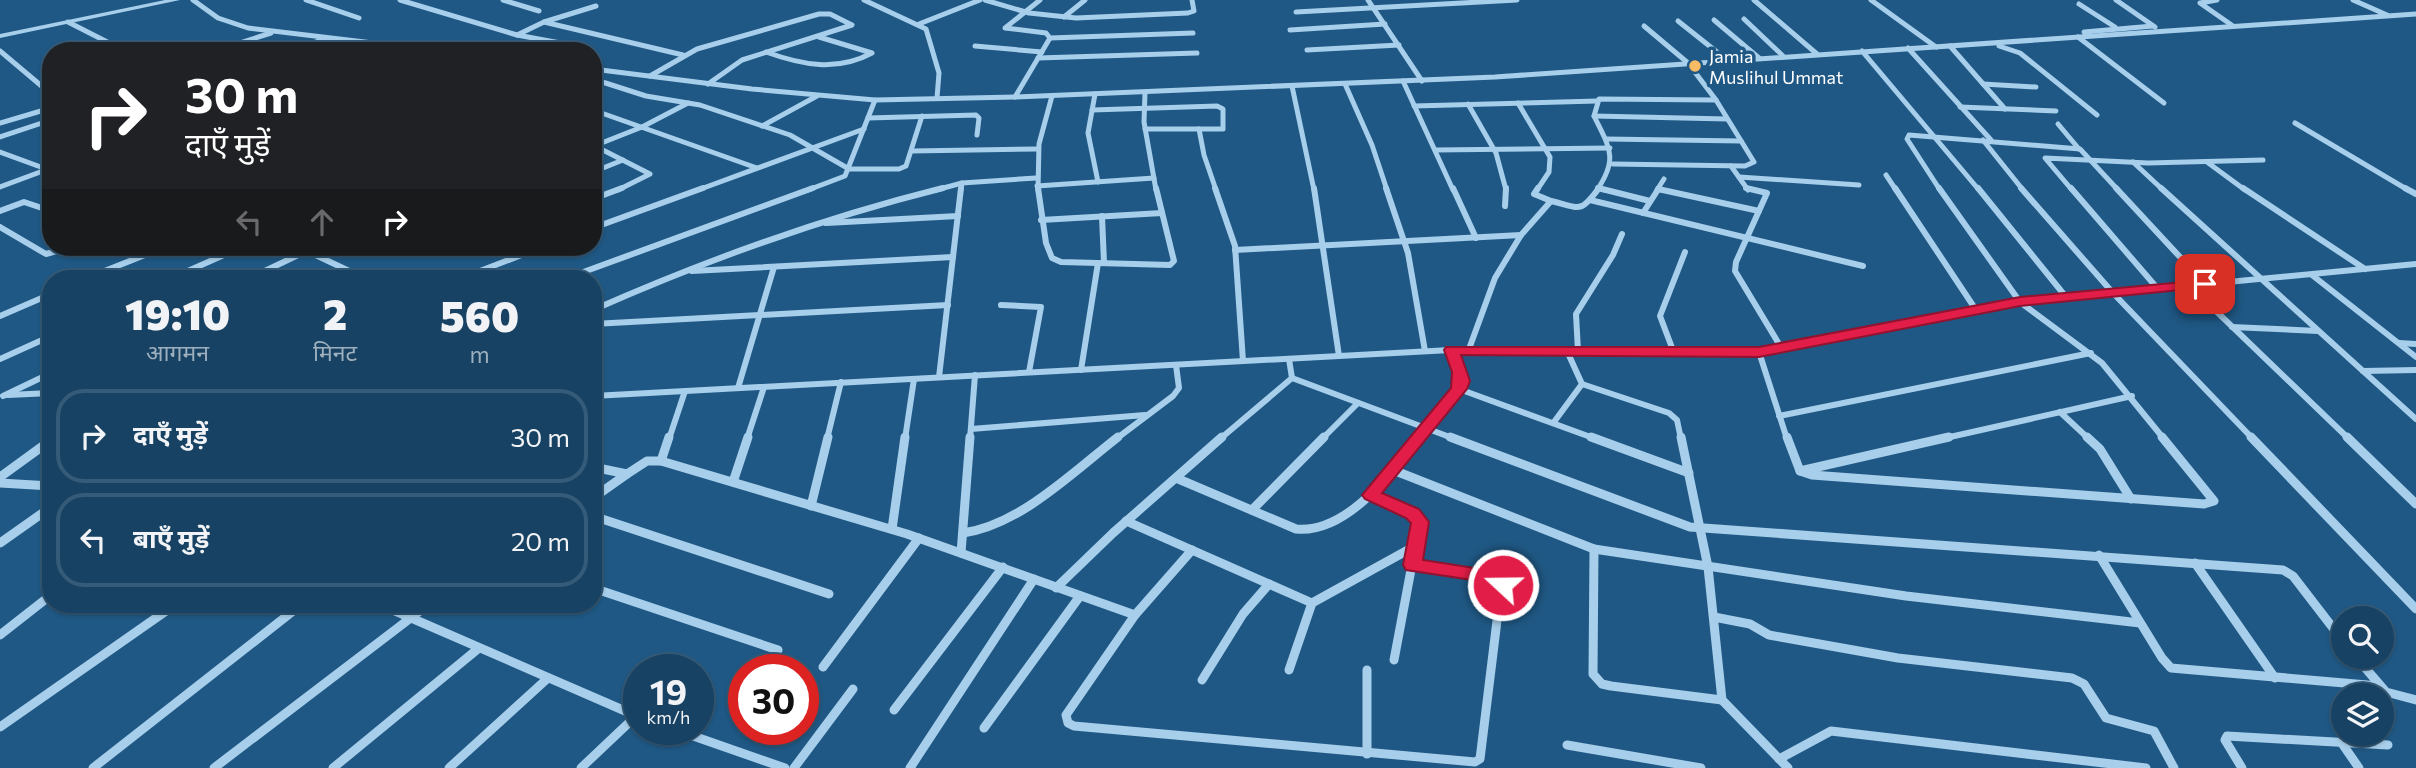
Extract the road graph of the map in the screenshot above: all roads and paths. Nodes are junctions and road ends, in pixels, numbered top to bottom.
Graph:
1 (176, 0) edge
2 (193, 0) edge
3 (306, 0) edge
4 (400, 0) edge
5 (503, 0) edge
6 (864, 0) edge
7 (983, 0) edge
8 (1040, 0) edge
9 (1085, 0) edge
10 (1192, 0) edge
11 (1368, 0) edge
12 (1517, 0) edge
13 (1754, 0) edge
14 (1871, 0) edge
15 (2116, 0) edge
16 (2217, 0) edge
17 (2353, 0) edge
18 (1473, 1) edge
19 (2079, 4) dead end
20 (596, 6) dead end
21 (1375, 8) junction
22 (539, 11) dead end
23 (1024, 12) junction
24 (1296, 12) dead end
25 (2416, 14) edge
26 (2389, 16) junction
27 (1063, 17) junction
28 (359, 19) dead end
29 (1744, 19) dead end
30 (1714, 20) dead end
31 (1678, 21) dead end
32 (68, 22) junction
33 (544, 22) junction
34 (919, 24) junction
35 (1385, 24) junction
36 (1644, 26) dead end
37 (2153, 26) junction
38 (2233, 27) junction
39 (2115, 28) junction
40 (1290, 30) dead end
41 (275, 31) junction
42 (2161, 32) junction
43 (1192, 33) dead end
44 (517, 35) junction
45 (0, 36) edge
46 (2089, 36) junction
47 (326, 37) junction
48 (818, 37) junction
49 (2078, 37) junction
50 (1051, 38) junction
51 (107, 42) edge
52 (242, 42) edge
53 (314, 42) edge
54 (367, 42) edge
55 (555, 42) edge
56 (1984, 43) junction
57 (975, 46) dead end
58 (1399, 46) junction
59 (1950, 46) junction
60 (1936, 47) junction
61 (1908, 48) junction
62 (1307, 50) dead end
63 (0, 51) edge
64 (1042, 51) junction
65 (1862, 51) junction
66 (765, 52) junction
67 (1197, 53) dead end
68 (1818, 54) junction
69 (684, 55) junction
70 (1783, 56) junction
71 (1038, 58) junction
72 (1760, 58) junction
73 (1728, 60) junction
74 (1688, 63) junction
75 (602, 70) edge
76 (649, 77) junction
77 (1422, 80) junction
78 (1403, 81) junction
79 (602, 82) edge
80 (708, 84) junction
81 (1345, 84) junction
82 (1983, 84) junction
83 (1292, 86) junction
84 (42, 87) edge
85 (2036, 87) dead end
86 (1145, 93) junction
87 (1095, 94) junction
88 (817, 96) junction
89 (1052, 96) junction
90 (1015, 97) junction
91 (937, 98) junction
92 (875, 100) junction
93 (1716, 100) junction
94 (1597, 101) junction
95 (688, 103) junction
96 (1518, 103) junction
97 (2164, 103) dead end
98 (1468, 104) junction
99 (1414, 106) junction
100 (1960, 107) junction
101 (2005, 108) junction
102 (1144, 109) junction
103 (1092, 110) junction
104 (2056, 110) dead end
105 (42, 111) edge
106 (602, 113) edge
107 (2096, 115) dead end
108 (922, 116) junction
109 (1594, 116) junction
110 (868, 118) junction
111 (1727, 119) junction
112 (0, 123) edge
113 (42, 123) edge
114 (2295, 123) dead end
115 (2058, 124) dead end
116 (762, 126) junction
117 (642, 127) junction
118 (864, 129) junction
119 (1145, 129) junction
120 (1199, 129) junction
121 (977, 135) dead end
122 (1936, 136) junction
123 (0, 138) edge
124 (1605, 139) junction
125 (1987, 140) junction
126 (1741, 141) junction
127 (602, 143) edge
128 (815, 147) junction
129 (1546, 147) junction
130 (1492, 148) junction
131 (1610, 148) junction
132 (1037, 149) junction
133 (2080, 149) junction
134 (602, 150) edge
135 (1435, 150) junction
136 (912, 151) junction
137 (0, 152) edge
138 (623, 160) junction
139 (2090, 160) junction
140 (2263, 160) dead end
141 (2133, 162) junction
142 (2207, 162) junction
143 (1613, 164) junction
144 (42, 166) edge
145 (1731, 166) junction
146 (602, 168) edge
147 (757, 168) junction
148 (849, 169) junction
149 (42, 172) edge
150 (1886, 175) dead end
151 (1739, 177) junction
152 (1036, 178) junction
153 (1154, 178) junction
154 (1664, 179) dead end
155 (1098, 182) junction
156 (962, 183) junction
157 (1859, 185) dead end
158 (1037, 186) junction
159 (0, 187) edge
160 (1598, 188) junction
161 (1658, 189) junction
162 (2416, 194) edge
163 (602, 196) edge
164 (1590, 200) junction
165 (1550, 201) junction
166 (1650, 201) junction
167 (1505, 206) dead end
168 (42, 208) edge
169 (0, 211) edge
170 (1759, 211) junction
171 (1162, 213) junction
172 (1643, 213) junction
173 (958, 216) junction
174 (1102, 216) junction
175 (1041, 220) junction
176 (814, 224) junction
177 (602, 225) edge
178 (0, 227) edge
179 (1622, 234) dead end
180 (1521, 236) junction
181 (1747, 237) junction
182 (1476, 238) junction
183 (1404, 242) junction
184 (1324, 244) junction
185 (1235, 250) junction
186 (1685, 252) dead end
187 (42, 254) edge
188 (143, 256) edge
189 (222, 256) edge
190 (296, 256) edge
191 (318, 256) edge
192 (509, 256) edge
193 (953, 257) junction
194 (1101, 263) junction
195 (2416, 264) edge
196 (1863, 266) dead end
197 (774, 267) junction
198 (2366, 269) junction
199 (108, 270) edge
200 (190, 270) edge
201 (267, 270) edge
202 (348, 270) edge
203 (479, 270) edge
204 (589, 270) edge
205 (683, 272) junction
206 (2312, 274) junction
207 (2261, 279) junction
208 (2205, 284) junction
209 (2190, 286) junction
210 (2158, 289) junction
211 (2113, 293) junction
212 (2066, 297) junction
213 (42, 298) edge
214 (2020, 302) junction
215 (0, 305) edge
216 (948, 305) junction
217 (1001, 305) dead end
218 (602, 306) edge
219 (12, 310) junction
220 (1976, 310) junction
221 (759, 315) junction
222 (0, 316) edge
223 (602, 324) edge
224 (2232, 327) junction
225 (2319, 331) junction
226 (42, 339) edge
227 (2398, 343) junction
228 (2416, 344) edge
229 (1469, 349) junction
230 (1782, 349) junction
231 (1452, 350) junction
232 (1425, 351) junction
233 (1567, 351) junction
234 (1578, 351) junction
235 (1759, 352) junction
236 (1674, 353) junction
237 (2091, 353) junction
238 (1339, 356) junction
239 (2416, 357) edge
240 (0, 359) edge
241 (1289, 359) junction
242 (1243, 361) junction
243 (1176, 365) junction
244 (1081, 370) junction
245 (2416, 370) edge
246 (2363, 371) junction
247 (1030, 372) junction
248 (975, 375) junction
249 (42, 377) edge
250 (939, 377) junction
251 (1292, 378) junction
252 (914, 379) junction
253 (841, 383) junction
254 (1581, 384) junction
255 (764, 387) junction
256 (738, 388) junction
257 (1459, 389) junction
258 (685, 391) junction
259 (42, 394) edge
260 (1, 396) edge
261 (602, 396) edge
262 (2132, 396) junction
263 (1358, 403) junction
264 (2060, 412) junction
265 (1146, 415) junction
266 (1779, 416) junction
267 (2416, 419) edge
268 (1554, 422) junction
269 (971, 429) junction
270 (1425, 429) junction
271 (42, 447) edge
272 (661, 461) junction
273 (602, 469) edge
274 (1393, 470) junction
275 (1800, 471) junction
276 (1689, 473) junction
277 (626, 474) junction
278 (0, 477) edge
279 (1176, 478) junction
280 (733, 482) junction
281 (0, 483) edge
282 (42, 485) edge
283 (602, 491) edge
284 (1371, 495) junction
285 (2131, 499) junction
286 (2416, 504) edge
287 (811, 506) junction
288 (1252, 510) junction
289 (42, 513) edge
290 (602, 519) edge
291 (1126, 521) junction
292 (1702, 528) junction
293 (892, 529) junction
294 (963, 533) junction
295 (919, 538) junction
296 (0, 543) edge
297 (1417, 545) junction
298 (1192, 550) junction
299 (1594, 550) junction
300 (961, 553) junction
301 (2099, 555) junction
302 (2195, 563) junction
303 (1413, 565) junction
304 (1003, 567) junction
305 (1709, 567) junction
306 (1034, 579) junction
307 (1269, 584) junction
308 (1056, 588) junction
309 (602, 591) edge
310 (829, 594) dead end
311 (1080, 596) junction
312 (42, 602) edge
313 (1312, 603) junction
314 (2416, 609) edge
315 (164, 613) edge
316 (291, 613) edge
317 (400, 613) edge
318 (417, 613) edge
319 (1135, 615) junction
320 (1714, 617) junction
321 (411, 618) junction
322 (2140, 622) junction
323 (2331, 626) edge
324 (0, 635) edge
325 (479, 648) junction
326 (778, 650) dead end
327 (1394, 660) dead end
328 (823, 667) dead end
329 (2365, 669) edge
330 (1289, 670) dead end
331 (1367, 670) dead end
332 (548, 678) junction
333 (2275, 678) junction
334 (1202, 680) dead end
335 (2333, 683) edge
336 (2376, 683) edge
337 (853, 689) dead end
338 (2394, 695) edge
339 (1722, 700) junction
340 (2416, 700) edge
341 (623, 710) edge
342 (894, 710) dead end
343 (0, 727) edge
344 (985, 728) dead end
345 (623, 729) edge
346 (2331, 742) edge
347 (714, 743) edge
348 (1567, 745) dead end
349 (2343, 746) edge
350 (1367, 754) junction
351 (1779, 759) junction
352 (1421, 763) edge
353 (93, 768) edge
354 (215, 768) edge
355 (333, 768) edge
356 (449, 768) edge
357 (580, 768) edge
358 (785, 768) edge
359 (794, 768) edge
360 (910, 768) edge
361 (1701, 768) edge
362 (1788, 768) edge
363 (2146, 768) edge
364 (2174, 768) edge
365 (2242, 768) edge
366 (2359, 768) edge

1 - 32 street
2 - 41 street
3 - 28 street
4 - 44 street
5 - 22 street
6 - 34 street
7 - 23 street
7 - 34 street
8 - 23 street
9 - 27 street
10 - 27 street
11 - 21 street
12 - 18 street
13 - 68 street
14 - 60 street
15 - 37 street
16 - 38 street
17 - 26 street
18 - 21 street
19 - 39 street
20 - 33 street
21 - 24 street
21 - 35 street
23 - 27 street
23 - 50 street
25 - 26 street
26 - 38 street
29 - 70 street
30 - 72 street
31 - 73 street
32 - 45 street
32 - 51 street
33 - 44 street
33 - 69 street
34 - 91 street
35 - 40 street
35 - 58 street
36 - 74 street
37 - 39 street
37 - 42 street
38 - 42 street
39 - 46 street
41 - 47 street
41 - 52 street
42 - 46 street
43 - 50 street
44 - 55 street
46 - 49 street
47 - 53 street
47 - 54 street
48 - 66 street
48 - 66 street
48 - 69 street
49 - 56 street
49 - 97 street
50 - 64 street
56 - 59 street
56 - 107 street
57 - 64 street
58 - 62 street
58 - 77 street
59 - 60 street
59 - 82 street
60 - 61 street
61 - 65 street
61 - 100 street
63 - 84 street
64 - 71 street
65 - 68 street
65 - 122 street
66 - 80 street
67 - 71 street
68 - 70 street
69 - 76 street
70 - 72 street
71 - 90 street
72 - 73 street
73 - 74 street
74 - 77 street
74 - 93 street
75 - 76 street
76 - 80 street
77 - 78 street
78 - 81 street
78 - 99 street
79 - 95 street
80 - 88 street
81 - 83 street
81 - 183 street
82 - 85 street
82 - 101 street
83 - 86 street
83 - 184 street
86 - 87 street
86 - 102 street
87 - 89 street
87 - 103 street
88 - 92 street
88 - 116 street
89 - 90 street
89 - 132 street
90 - 91 street
91 - 92 street
92 - 110 street
93 - 94 street
93 - 111 street
94 - 96 street
94 - 109 street
95 - 116 street
95 - 117 street
96 - 98 street
96 - 129 street
98 - 99 street
98 - 130 street
99 - 135 street
100 - 101 street
100 - 125 street
101 - 104 street
102 - 103 street
102 - 119 street
102 - 120 street
103 - 155 street
105 - 112 street
106 - 117 street
108 - 110 street
108 - 121 street
108 - 136 street
109 - 111 street
109 - 124 street
110 - 118 street
111 - 126 street
113 - 123 street
114 - 162 street
115 - 133 street
116 - 128 street
117 - 127 street
117 - 147 street
118 - 128 street
118 - 148 street
119 - 120 street
119 - 153 street
120 - 185 street
122 - 125 street
122 - 212 street
122 - 214 street
124 - 126 street
124 - 131 street
125 - 133 street
125 - 211 street
126 - 145 street
128 - 147 street
128 - 148 street
129 - 130 street
129 - 131 street
129 - 165 street
130 - 135 street
130 - 167 street
131 - 143 street
132 - 136 street
132 - 152 street
133 - 139 street
134 - 138 street
135 - 182 street
136 - 148 street
137 - 144 street
138 - 146 street
138 - 163 street
139 - 141 street
139 - 208 street
139 - 210 street
140 - 142 street
141 - 142 street
141 - 207 street
142 - 198 street
143 - 145 street
143 - 160 street
145 - 151 street
147 - 177 street
148 - 204 street
149 - 159 street
150 - 220 street
151 - 157 street
151 - 170 street
152 - 156 street
152 - 158 street
153 - 155 street
153 - 171 street
154 - 161 street
155 - 158 street
156 - 173 street
156 - 176 street
158 - 175 street
160 - 164 street
160 - 166 street
161 - 166 street
161 - 170 street
164 - 165 street
164 - 172 street
165 - 180 street
166 - 172 street
168 - 169 street
170 - 181 street
171 - 174 street
171 - 194 street
172 - 181 street
173 - 176 street
173 - 193 street
174 - 175 street
174 - 194 street
175 - 194 street
176 - 205 street
178 - 187 street
179 - 234 street
180 - 182 street
180 - 229 street
181 - 196 street
181 - 230 street
182 - 183 street
183 - 184 street
183 - 232 street
184 - 185 street
184 - 238 street
185 - 242 street
186 - 236 street
188 - 199 street
189 - 200 street
190 - 201 street
191 - 202 street
192 - 203 street
193 - 197 street
193 - 216 street
194 - 244 street
195 - 198 street
197 - 205 street
197 - 221 street
198 - 206 street
205 - 218 street
206 - 207 street
206 - 227 street
207 - 208 street
207 - 225 street
208 - 209 street
209 - 210 street
209 - 224 street
210 - 211 street
211 - 212 street
211 - 314 street
212 - 214 street
213 - 219 street
214 - 220 street
214 - 237 street
215 - 219 street
216 - 221 street
216 - 250 street
217 - 247 street
219 - 222 street
220 - 230 street
221 - 223 street
221 - 256 street
224 - 225 street
224 - 286 street
225 - 246 street
226 - 240 street
227 - 228 street
227 - 239 street
229 - 231 street
229 - 233 street
230 - 235 street
231 - 232 street
231 - 257 street
232 - 238 street
233 - 234 street
233 - 254 street
234 - 236 street
235 - 236 street
235 - 266 street
237 - 262 street
237 - 266 street
238 - 241 street
241 - 242 street
241 - 251 street
242 - 243 street
243 - 244 street
243 - 265 street
244 - 247 street
245 - 246 street
246 - 267 street
247 - 248 street
248 - 250 street
248 - 269 street
249 - 260 street
250 - 252 street
251 - 263 street
251 - 279 street
252 - 253 street
252 - 293 street
253 - 255 street
253 - 287 street
254 - 268 street
254 - 276 street
255 - 256 street
255 - 280 street
256 - 258 street
257 - 268 street
257 - 270 street
258 - 261 street
258 - 272 street
259 - 260 street
262 - 264 street
262 - 285 street
263 - 270 street
263 - 288 street
264 - 275 street
264 - 285 street
265 - 269 street
265 - 294 street
266 - 275 street
268 - 276 street
269 - 294 street
270 - 274 street
270 - 292 street
271 - 278 street
272 - 277 street
272 - 280 street
273 - 277 street
274 - 284 street
274 - 299 street
275 - 285 street
276 - 292 street
277 - 283 street
279 - 288 street
279 - 291 street
280 - 287 street
281 - 282 street
284 - 288 street
284 - 297 street
287 - 293 street
289 - 296 street
290 - 310 street
291 - 298 street
291 - 308 street
292 - 301 street
292 - 305 street
293 - 295 street
294 - 300 street
295 - 300 street
295 - 328 street
297 - 303 street
297 - 313 street
298 - 307 street
298 - 319 street
299 - 305 street
299 - 339 street
300 - 304 street
301 - 302 street
301 - 322 street
302 - 323 street
302 - 333 street
303 - 327 street
303 - 352 street
304 - 306 street
304 - 342 street
305 - 320 street
305 - 322 street
306 - 308 street
306 - 360 street
307 - 313 street
307 - 334 street
308 - 311 street
309 - 326 street
311 - 319 street
311 - 344 street
312 - 324 street
313 - 330 street
315 - 343 street
316 - 353 street
317 - 321 street
318 - 321 street
319 - 350 street
320 - 339 street
320 - 364 street
321 - 325 street
321 - 354 street
322 - 333 street
325 - 332 street
325 - 355 street
329 - 336 street
331 - 350 street
332 - 341 street
332 - 356 street
333 - 335 street
337 - 359 street
338 - 340 street
339 - 351 street
345 - 357 street
346 - 365 street
347 - 358 street
348 - 361 street
349 - 366 street
350 - 352 street
351 - 362 street
351 - 363 street

